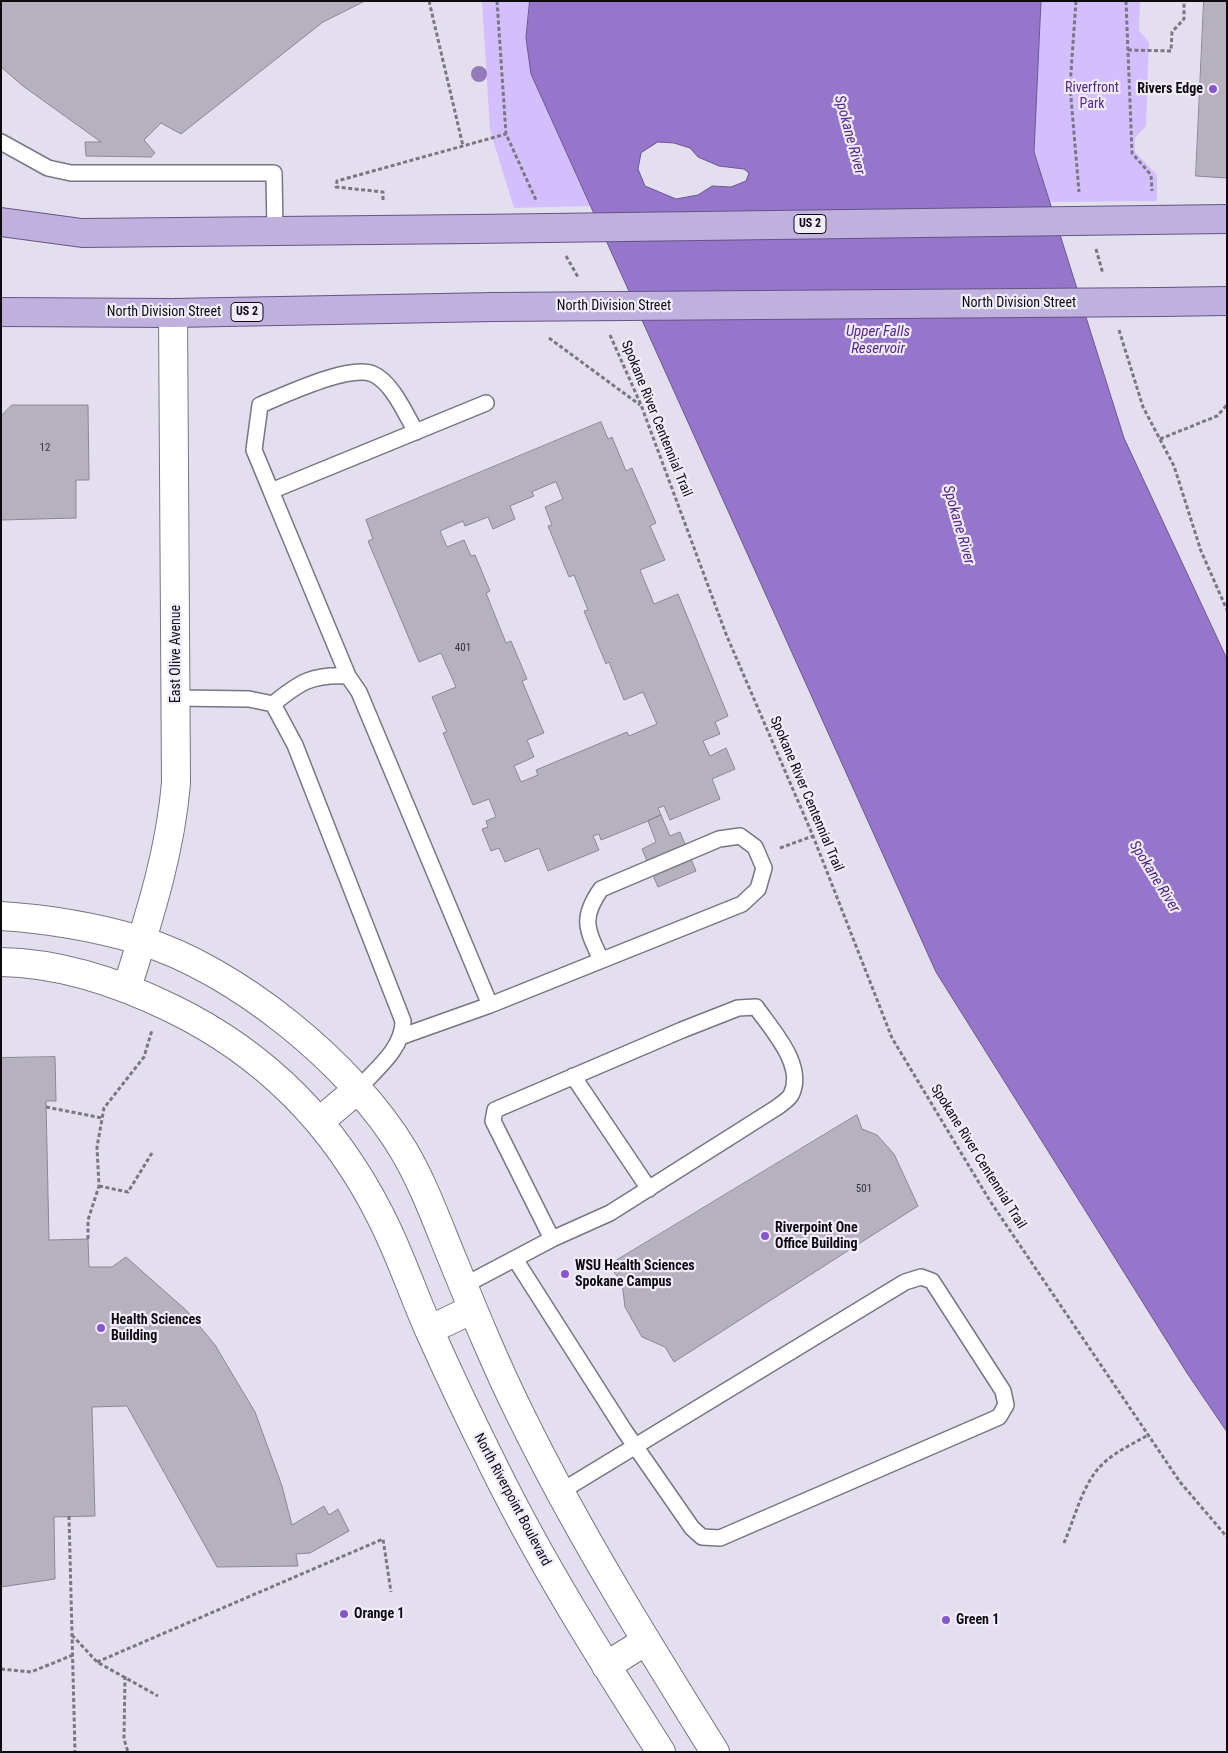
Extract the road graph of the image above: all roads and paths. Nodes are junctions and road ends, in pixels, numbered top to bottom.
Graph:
1 (428, 1) edge
2 (497, 1) edge
3 (1076, 1) edge
4 (1126, 1) edge
5 (1184, 1) edge
6 (1128, 50) junction
7 (506, 134) junction
8 (1, 142) edge
9 (463, 146) junction
10 (1152, 194) dead end
11 (1080, 195) dead end
12 (383, 201) dead end
13 (538, 205) dead end
14 (1227, 218) edge
15 (1, 222) edge
16 (275, 231) junction
17 (562, 248) dead end
18 (581, 282) dead end
19 (1227, 301) edge
20 (1, 312) edge
21 (174, 313) junction
22 (609, 333) dead end
23 (544, 338) dead end
24 (1122, 340) dead end
25 (486, 403) dead end
26 (641, 405) junction
27 (1227, 405) edge
28 (416, 432) junction
29 (1160, 439) junction
30 (271, 490) junction
31 (1227, 610) edge
32 (348, 676) junction
33 (176, 698) junction
34 (273, 704) junction
35 (813, 836) junction
36 (760, 856) junction
37 (1, 916) edge
38 (142, 941) junction
39 (601, 960) junction
40 (1, 962) edge
41 (127, 988) junction
42 (490, 1005) junction
43 (153, 1027) dead end
44 (400, 1037) junction
45 (573, 1076) junction
46 (358, 1089) junction
47 (46, 1107) dead end
48 (102, 1118) junction
49 (320, 1122) junction
50 (152, 1153) dead end
51 (99, 1186) junction
52 (648, 1189) junction
53 (88, 1239) dead end
54 (552, 1239) junction
55 (515, 1259) junction
56 (468, 1297) junction
57 (429, 1330) junction
58 (1148, 1435) junction
59 (634, 1446) junction
60 (560, 1492) junction
61 (69, 1516) dead end
62 (1227, 1537) edge
63 (1064, 1543) dead end
64 (391, 1592) dead end
65 (72, 1634) junction
66 (646, 1641) junction
67 (73, 1655) junction
68 (97, 1662) junction
69 (606, 1666) junction
70 (1, 1669) edge
71 (124, 1676) junction
72 (158, 1696) dead end
73 (75, 1752) edge
74 (128, 1752) edge
75 (661, 1752) edge
76 (715, 1752) edge

1 - 9 path
2 - 7 path
3 - 11 path
4 - 6 path
5 - 6 path
6 - 10 path
7 - 9 path
7 - 13 path
8 - 16 lane
9 - 12 path
14 - 16 main road, US 2, bridge
15 - 16 main road, US 2
17 - 18 path
19 - 21 main road, North Division Street / US 2, bridge
20 - 21 main road, North Division Street / US 2
21 - 33 street, East Olive Avenue
22 - 26 path, Spokane River Centennial Trail
23 - 26 path
24 - 29 path
25 - 28 lane
26 - 35 path, Spokane River Centennial Trail
27 - 29 path
28 - 30 lane
28 - 30 lane
29 - 31 path
30 - 32 lane
32 - 34 lane
32 - 42 lane
33 - 34 lane
33 - 38 street, East Olive Avenue
34 - 44 lane
35 - 36 path
35 - 58 path, Spokane River Centennial Trail
36 - 39 lane
36 - 39 lane
37 - 38 street
38 - 41 street, East Olive Avenue
38 - 46 street
39 - 42 lane
40 - 41 street, North Riverpoint Boulevard
41 - 49 street, North Riverpoint Boulevard
42 - 44 lane
43 - 48 path
44 - 46 lane
45 - 52 lane
45 - 52 lane
45 - 54 lane
46 - 49 street
46 - 56 street
47 - 48 path
48 - 51 path
49 - 57 street, North Riverpoint Boulevard
50 - 51 path
51 - 53 path
52 - 54 lane
54 - 55 lane
55 - 56 lane
55 - 59 lane
56 - 57 street
56 - 60 street
57 - 69 street, North Riverpoint Boulevard
58 - 62 path, Spokane River Centennial Trail
58 - 63 path
59 - 59 lane
59 - 60 lane
60 - 66 street
61 - 65 path
64 - 68 path
65 - 67 path
65 - 68 path
66 - 69 street
66 - 76 street
67 - 70 path
67 - 73 path
68 - 71 path
69 - 75 street, North Riverpoint Boulevard
71 - 72 path
71 - 74 path

